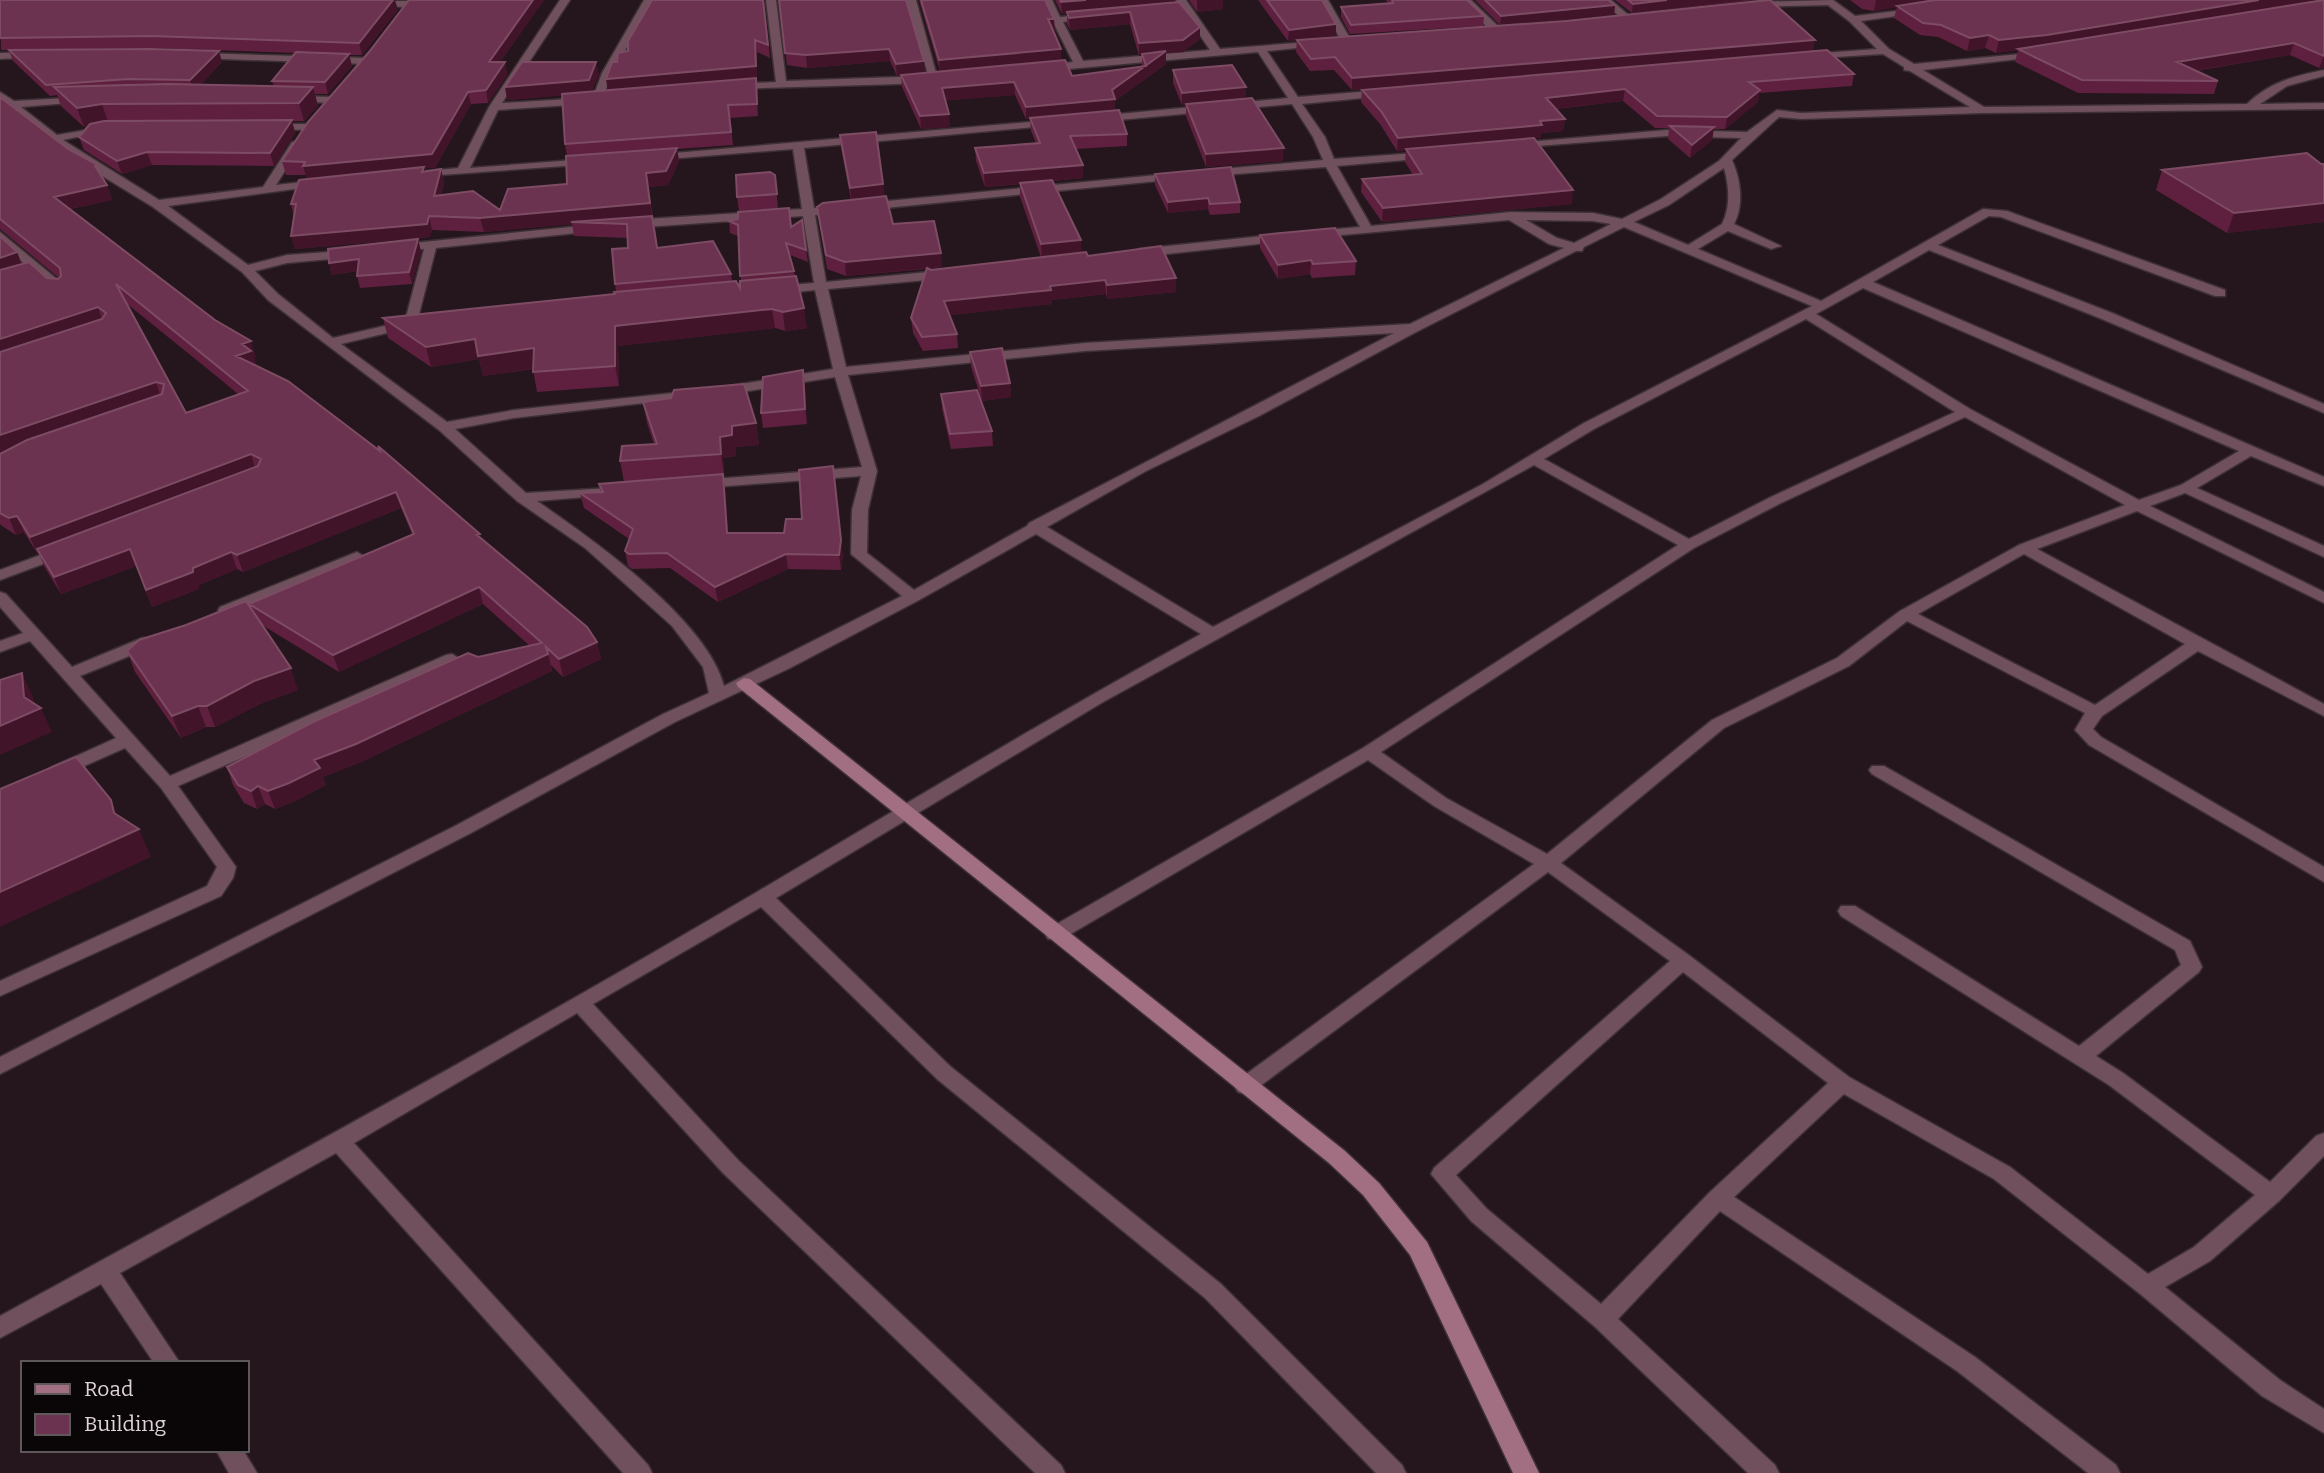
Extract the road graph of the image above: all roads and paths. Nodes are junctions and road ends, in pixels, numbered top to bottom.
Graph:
1 (565, 0) edge
2 (649, 0) edge
3 (771, 0) edge
4 (911, 0) edge
5 (1047, 0) edge
6 (1323, 0) edge
7 (1465, 0) edge
8 (1605, 0) edge
9 (1741, 0) edge
10 (1829, 1) edge
11 (368, 4) edge
12 (1183, 4) edge
13 (407, 6) edge
14 (1931, 8) edge
15 (1172, 9) edge
16 (1108, 15) edge
17 (1640, 16) edge
18 (1628, 18) junction
19 (1614, 19) edge
20 (1853, 19) junction
21 (1057, 20) junction
22 (1511, 31) edge
23 (1486, 33) edge
24 (1498, 33) junction
25 (1359, 39) edge
26 (1346, 40) junction
27 (1261, 49) junction
28 (1885, 51) junction
29 (2044, 52) edge
30 (47, 54) edge
31 (1218, 54) junction
32 (182, 55) edge
33 (0, 56) edge
34 (1793, 58) edge
35 (1080, 65) junction
36 (1908, 68) junction
37 (1040, 69) edge
38 (358, 71) edge
39 (2324, 74) edge
40 (947, 77) edge
41 (934, 78) junction
42 (781, 83) junction
43 (729, 88) edge
44 (342, 90) edge
45 (1401, 91) edge
46 (0, 95) edge
47 (87, 99) edge
48 (282, 99) edge
49 (610, 99) edge
50 (597, 100) junction
51 (1295, 102) junction
52 (12, 104) junction
53 (494, 107) junction
54 (2250, 107) junction
55 (2324, 107) edge
56 (1982, 110) junction
57 (321, 113) junction
58 (1080, 120) edge
59 (1067, 121) edge
60 (255, 127) edge
61 (122, 128) edge
62 (1750, 135) junction
63 (55, 139) junction
64 (798, 146) junction
65 (1501, 148) edge
66 (1438, 154) edge
67 (639, 158) edge
68 (1726, 159) junction
69 (600, 161) edge
70 (1329, 162) junction
71 (463, 170) junction
72 (410, 175) edge
73 (330, 183) edge
74 (267, 190) junction
75 (157, 204) junction
76 (811, 212) junction
77 (1511, 216) junction
78 (1625, 223) junction
79 (1727, 226) junction
80 (1367, 229) junction
81 (0, 236) edge
82 (431, 244) junction
83 (1926, 245) junction
84 (1774, 246) dead end
85 (1578, 248) junction
86 (1688, 250) junction
87 (1121, 255) edge
88 (246, 269) junction
89 (958, 273) edge
90 (1863, 283) junction
91 (59, 288) edge
92 (821, 288) junction
93 (761, 291) edge
94 (2220, 293) dead end
95 (1822, 306) junction
96 (1806, 314) junction
97 (1413, 328) junction
98 (331, 343) junction
99 (840, 371) junction
100 (2324, 409) edge
101 (1965, 412) junction
102 (444, 427) junction
103 (2251, 450) junction
104 (1533, 459) junction
105 (870, 471) junction
106 (2324, 482) edge
107 (693, 484) edge
108 (2186, 488) junction
109 (638, 489) edge
110 (522, 498) junction
111 (2136, 505) junction
112 (1034, 526) junction
113 (1689, 545) junction
114 (76, 546) edge
115 (2024, 548) junction
116 (2324, 552) edge
117 (357, 557) edge
118 (0, 575) edge
119 (0, 597) edge
120 (912, 597) junction
121 (2324, 598) edge
122 (1906, 614) junction
123 (210, 617) edge
124 (34, 634) junction
125 (1213, 634) junction
126 (159, 638) edge
127 (2197, 644) junction
128 (0, 648) edge
129 (452, 659) edge
130 (71, 674) junction
131 (744, 683) junction
132 (718, 695) junction
133 (2324, 711) edge
134 (2096, 712) junction
135 (127, 740) junction
136 (1369, 752) junction
137 (1878, 770) dead end
138 (41, 778) edge
139 (167, 784) junction
140 (902, 812) junction
141 (1548, 863) junction
142 (2324, 876) edge
143 (763, 897) junction
144 (1848, 911) dead end
145 (1055, 934) junction
146 (1683, 961) junction
147 (0, 989) edge
148 (579, 1002) junction
149 (2080, 1057) junction
150 (0, 1066) edge
151 (1842, 1083) junction
152 (1245, 1086) junction
153 (339, 1141) junction
154 (2323, 1145) edge
155 (2271, 1195) junction
156 (1718, 1198) junction
157 (105, 1270) junction
158 (2147, 1286) junction
159 (1602, 1319) junction
160 (0, 1328) edge
161 (167, 1361) edge
162 (2324, 1422) edge
163 (229, 1452) edge
164 (244, 1473) edge
165 (639, 1473) edge
166 (1052, 1473) edge
167 (1393, 1473) edge
168 (1526, 1473) edge
169 (1766, 1473) edge
170 (2107, 1473) edge

1 - 53 street
2 - 50 street
3 - 42 street
4 - 41 street
5 - 21 street
6 - 26 street
7 - 24 street
8 - 18 street
9 - 10 street
10 - 20 street
11 - 13 street
12 - 15 street
12 - 31 street
14 - 20 street
16 - 21 street
17 - 18 street
18 - 19 street
20 - 28 street
21 - 35 street
22 - 24 street
23 - 24 street
25 - 26 street
26 - 27 street
27 - 31 street
27 - 51 street
28 - 34 street
28 - 36 street
29 - 36 street
30 - 33 street
31 - 35 street
32 - 38 street
35 - 37 street
36 - 56 street
39 - 54 street
40 - 41 street
41 - 42 street
42 - 43 street
44 - 57 street
45 - 51 street
46 - 52 street
47 - 52 street
48 - 57 street
49 - 50 street
50 - 53 street
51 - 58 street
51 - 70 street
52 - 63 street
53 - 71 street
54 - 55 street
54 - 56 street
56 - 62 street
57 - 60 street
57 - 74 street
59 - 64 street
61 - 63 street
62 - 65 street
62 - 68 street
63 - 75 street
64 - 67 street
64 - 76 street
66 - 70 street
68 - 78 street
68 - 79 street
69 - 71 street
70 - 76 street
70 - 80 street
71 - 72 street
73 - 74 street
74 - 75 street
75 - 88 street
76 - 82 street
76 - 92 street
77 - 78 street
77 - 80 street
77 - 85 street
78 - 85 street
78 - 86 street
79 - 84 street
79 - 86 street
80 - 87 street
81 - 91 street
82 - 88 street
82 - 98 street
83 - 90 street
83 - 94 street
83 - 100 street
85 - 97 street
86 - 95 street
88 - 98 street
89 - 92 street
90 - 95 street
90 - 103 street
92 - 93 street
92 - 99 street
95 - 96 street
96 - 101 street
96 - 104 street
97 - 99 street
97 - 112 street
98 - 102 street
99 - 102 street
99 - 105 street
101 - 111 street
101 - 113 street
102 - 110 street
103 - 106 street
103 - 108 street
104 - 113 street
104 - 125 street
105 - 107 street
105 - 120 street
108 - 111 street
108 - 116 street
109 - 110 street
110 - 132 street
111 - 115 street
111 - 121 street
112 - 120 street
112 - 125 street
113 - 136 street
114 - 118 street
115 - 122 street
115 - 127 street
117 - 123 street
119 - 124 street
120 - 131 street
122 - 134 street
122 - 141 street
124 - 128 street
124 - 130 street
125 - 140 street
126 - 130 street
127 - 133 street
127 - 134 street
129 - 139 street
130 - 135 street
131 - 132 street
131 - 140 street
132 - 150 street
134 - 142 street
135 - 138 street
135 - 139 street
136 - 141 street
136 - 145 street
137 - 149 street
139 - 147 street
140 - 143 street
140 - 145 street
141 - 146 street
141 - 152 street
143 - 148 street
143 - 167 street
144 - 149 street
145 - 152 street
146 - 151 street
146 - 159 street
148 - 153 street
148 - 166 street
149 - 155 street
151 - 156 street
151 - 158 street
152 - 168 street
153 - 157 street
153 - 165 street
154 - 155 street
155 - 158 street
156 - 159 street
156 - 170 street
157 - 160 street
157 - 161 street
158 - 162 street
159 - 169 street
163 - 164 street

